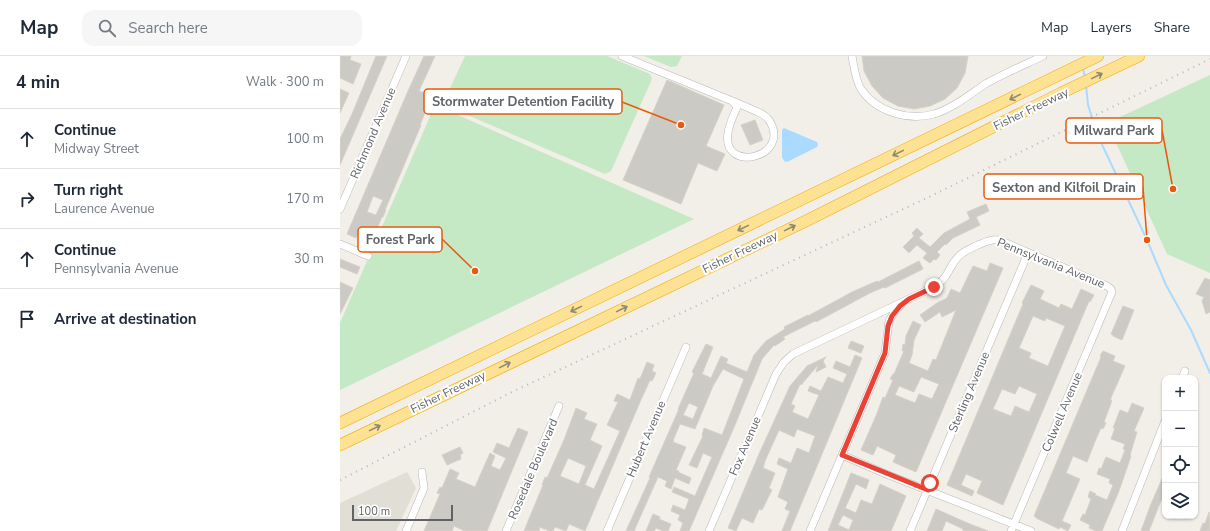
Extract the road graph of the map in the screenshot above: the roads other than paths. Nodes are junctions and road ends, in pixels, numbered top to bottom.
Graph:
1 (406, 56) edge
2 (622, 56) edge
3 (852, 56) edge
4 (1042, 56) edge
5 (1098, 56) edge
6 (1139, 56) edge
7 (733, 102) junction
8 (340, 209) edge
9 (340, 244) edge
10 (1028, 253) junction
11 (368, 256) dead end
12 (1112, 292) joint
13 (909, 299) junction
14 (686, 347) dead end
15 (784, 362) joint
16 (559, 406) dead end
17 (340, 423) edge
18 (1162, 429) edge
19 (340, 445) edge
20 (842, 455) junction
21 (422, 472) dead end
22 (928, 490) junction
23 (1012, 528) edge
24 (406, 531) edge
25 (506, 531) edge
26 (607, 531) edge
27 (709, 531) edge
28 (810, 531) edge
29 (910, 531) edge
30 (1031, 531) edge
31 (1122, 531) edge

1 - 8 street, Richmond Avenue
2 - 7 street
3 - 4 street
5 -> 17 highway, Fisher Freeway
19 -> 6 highway, Fisher Freeway
7 - 7 street
9 - 11 street
10 - 12 street, Pennsylvania Avenue
10 - 13 street, Pennsylvania Avenue
10 - 22 street, Sterling Avenue
12 - 23 street, Colwell Avenue
13 - 15 street, Pennsylvania Avenue
13 - 20 street
14 - 26 street, Hubert Avenue
15 - 27 street, Fox Avenue
16 - 25 street, Rosedale Boulevard
18 - 31 street
20 - 22 street
20 - 28 street
21 - 24 street
22 - 23 street
22 - 29 street, Sterling Avenue
23 - 30 street

